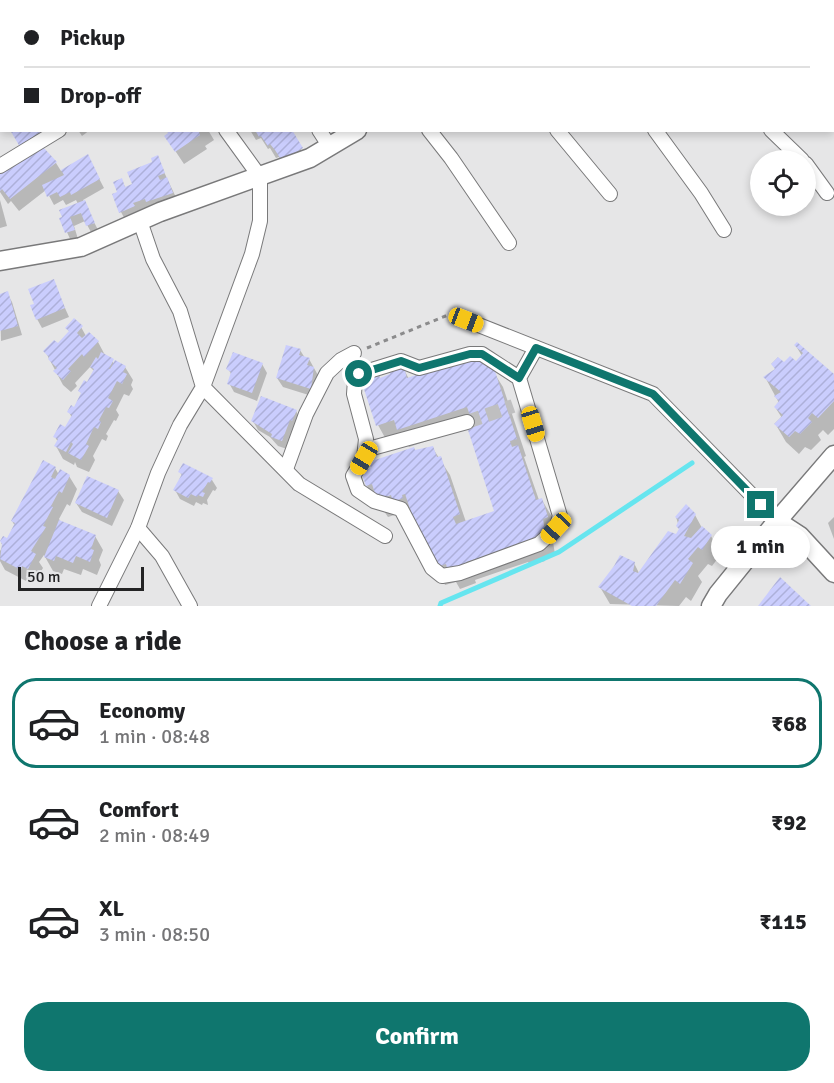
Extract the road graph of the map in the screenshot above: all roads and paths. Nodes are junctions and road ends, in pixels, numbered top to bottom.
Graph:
1 (55, 132) edge
2 (226, 132) edge
3 (320, 132) edge
4 (354, 132) edge
5 (431, 132) edge
6 (559, 132) edge
7 (656, 132) edge
8 (773, 132) edge
9 (330, 147) junction
10 (792, 150) edge
11 (0, 166) edge
12 (260, 177) junction
13 (816, 178) edge
14 (827, 193) dead end
15 (610, 194) dead end
16 (140, 221) junction
17 (724, 230) dead end
18 (509, 243) dead end
19 (0, 261) edge
20 (466, 320) joint
21 (536, 348) junction
22 (354, 353) joint
23 (519, 378) junction
24 (203, 387) junction
25 (467, 422) tunnel mouth
26 (365, 450) junction
27 (834, 455) edge
28 (286, 469) junction
29 (777, 521) junction
30 (138, 528) junction
31 (385, 537) dead end
32 (834, 573) edge
33 (99, 606) edge
34 (190, 606) edge
35 (711, 606) edge

1 - 11 street
2 - 12 street
3 - 9 street
4 - 9 street
5 - 18 street
6 - 15 street
7 - 17 street
8 - 10 street
9 - 12 street
12 - 16 street
12 - 24 street
13 - 14 street
16 - 19 street
16 - 24 street
20 - 21 street
20 - 22 path
21 - 23 street
21 - 29 street
22 - 28 street
23 - 26 street
23 - 26 street
24 - 28 street
24 - 30 street
25 - 26 street
27 - 29 street
28 - 31 street
29 - 32 street
29 - 35 street
30 - 33 street
30 - 34 street

